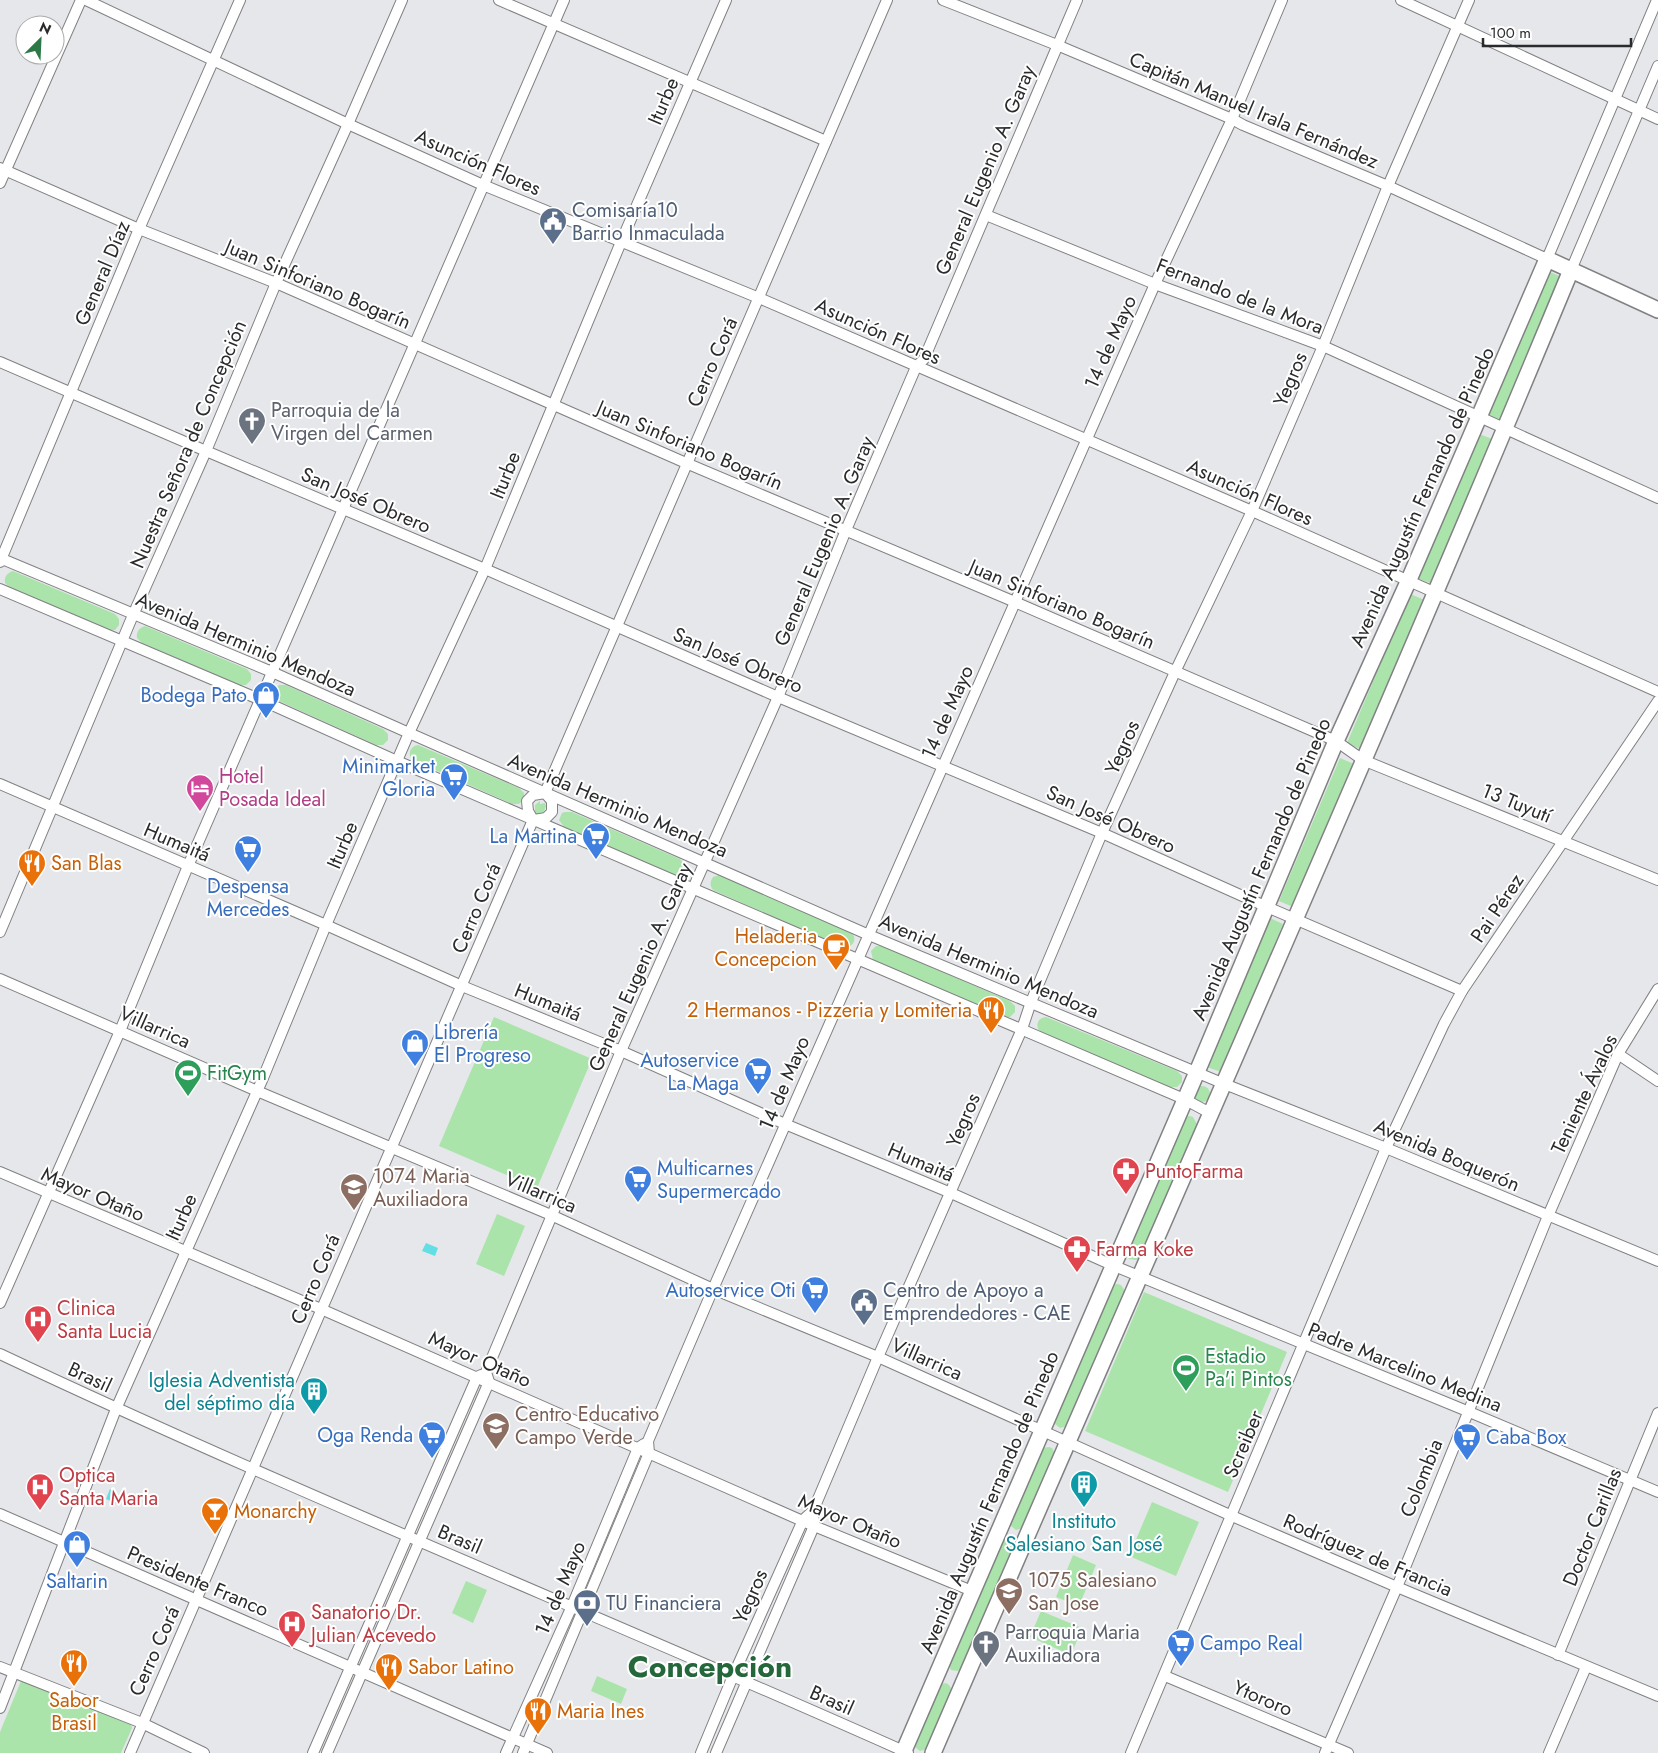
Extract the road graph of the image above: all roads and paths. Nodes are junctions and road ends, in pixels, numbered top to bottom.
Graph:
1 (81, 0) edge
2 (86, 0) edge
3 (240, 0) edge
4 (402, 0) edge
5 (499, 0) edge
6 (564, 0) edge
7 (726, 0) edge
8 (887, 0) edge
9 (944, 0) edge
10 (1077, 0) edge
11 (1282, 0) edge
12 (1401, 0) edge
13 (1469, 0) edge
14 (1657, 0) edge
15 (554, 23) junction
16 (1458, 26) junction
17 (1057, 45) junction
18 (214, 60) junction
19 (1658, 66) edge
20 (690, 82) junction
21 (1615, 99) junction
22 (1639, 110) junction
23 (1232, 118) junction
24 (1658, 119) edge
25 (348, 124) junction
26 (826, 141) junction
27 (3, 169) edge
28 (0, 183) edge
29 (483, 185) junction
30 (1388, 186) junction
31 (986, 215) junction
32 (139, 228) junction
33 (621, 242) junction
34 (1547, 259) junction
35 (1571, 270) junction
36 (276, 283) junction
37 (1155, 284) junction
38 (759, 298) junction
39 (1658, 310) edge
40 (415, 344) junction
41 (1323, 346) junction
42 (0, 362) edge
43 (916, 367) junction
44 (71, 392) junction
45 (553, 404) junction
46 (1478, 418) junction
47 (1505, 429) junction
48 (1086, 440) junction
49 (206, 451) junction
50 (686, 464) junction
51 (1658, 498) edge
52 (343, 509) junction
53 (1252, 511) junction
54 (846, 530) junction
55 (0, 559) edge
56 (485, 569) junction
57 (1408, 582) junction
58 (0, 589) edge
59 (1434, 594) junction
60 (1015, 602) junction
61 (133, 614) junction
62 (616, 627) junction
63 (123, 641) junction
64 (272, 672) junction
65 (1175, 672) junction
66 (1658, 692) edge
67 (778, 697) junction
68 (260, 700) junction
69 (1658, 701) edge
70 (408, 734) junction
71 (1336, 741) junction
72 (1363, 760) junction
73 (397, 761) junction
74 (942, 766) junction
75 (0, 784) edge
76 (545, 793) junction
77 (53, 807) junction
78 (533, 820) junction
79 (1102, 833) junction
80 (1563, 841) junction
81 (706, 862) junction
82 (188, 866) junction
83 (1658, 880) edge
84 (694, 889) junction
85 (1267, 907) junction
86 (1295, 919) junction
87 (326, 924) junction
88 (0, 932) edge
89 (869, 935) junction
90 (857, 959) junction
91 (0, 979) edge
92 (462, 986) junction
93 (1658, 990) edge
94 (1462, 991) junction
95 (1031, 1002) junction
96 (1022, 1029) junction
97 (120, 1031) junction
98 (622, 1051) junction
99 (1618, 1054) junction
100 (1197, 1072) junction
101 (1658, 1080) edge
102 (1222, 1084) junction
103 (257, 1091) junction
104 (1184, 1099) junction
105 (1210, 1113) junction
106 (785, 1124) junction
107 (391, 1147) junction
108 (1386, 1148) junction
109 (0, 1172) edge
110 (951, 1193) junction
111 (48, 1194) junction
112 (551, 1215) junction
113 (1548, 1216) junction
114 (185, 1252) junction
115 (1658, 1261) edge
116 (1112, 1266) junction
117 (1138, 1276) junction
118 (713, 1289) junction
119 (0, 1303) edge
120 (321, 1309) junction
121 (1304, 1344) junction
122 (0, 1354) edge
123 (878, 1357) junction
124 (484, 1377) junction
125 (116, 1409) junction
126 (1467, 1411) junction
127 (1658, 1413) edge
128 (1042, 1430) junction
129 (648, 1441) junction
130 (1067, 1441) junction
131 (638, 1448) junction
132 (650, 1453) junction
133 (253, 1468) junction
134 (1630, 1480) junction
135 (1658, 1492) edge
136 (813, 1511) junction
137 (0, 1514) edge
138 (1232, 1516) junction
139 (803, 1520) junction
140 (814, 1526) junction
141 (407, 1536) junction
142 (420, 1541) junction
143 (64, 1542) junction
144 (1397, 1587) junction
145 (972, 1591) junction
146 (196, 1600) junction
147 (572, 1606) junction
148 (583, 1611) junction
149 (1558, 1655) junction
150 (350, 1666) junction
151 (1586, 1666) junction
152 (0, 1667) edge
153 (363, 1671) junction
154 (13, 1672) junction
155 (733, 1676) junction
156 (1165, 1676) junction
157 (748, 1682) junction
158 (1658, 1696) edge
159 (0, 1708) edge
160 (142, 1723) junction
161 (513, 1738) junction
162 (525, 1749) edge
163 (1328, 1749) edge
164 (905, 1752) edge
165 (130, 1753) edge
166 (204, 1753) edge
167 (313, 1753) edge
168 (327, 1753) edge
169 (506, 1753) edge
170 (547, 1753) edge
171 (701, 1753) edge
172 (716, 1753) edge
173 (933, 1753) edge
174 (1131, 1753) edge
175 (1348, 1753) edge
176 (1549, 1753) edge

1 - 27 street
2 - 18 street, Asunción Flores
3 - 18 street, General Díaz
4 - 25 street, Nuestra Señora de Concepción
5 - 15 street
6 - 15 street
7 - 20 street, Iturbe
8 - 26 street, Cerro Corá
9 - 17 street, Capitán Manuel Irala Fernández
10 - 17 street, General Eugenio A. Garay
11 - 23 street, 14 de Mayo
12 - 16 street
13 - 16 street, Yegros
14 - 21 street, Avenida Augustín Fernando de Pinedo
15 - 20 street
15 - 29 street
16 - 21 street
16 - 30 street, Yegros
17 - 23 street, Capitán Manuel Irala Fernández
17 - 31 street, General Eugenio A. Garay
18 - 25 street, Asunción Flores
18 - 32 street, General Díaz
19 - 22 street
20 - 26 street
20 - 33 street, Iturbe
21 - 22 street
21 - 34 street, Avenida Augustín Fernando de Pinedo
22 - 24 street
22 - 35 street
23 - 30 street, Capitán Manuel Irala Fernández
23 - 37 street, 14 de Mayo
25 - 29 street, Asunción Flores
25 - 36 street, Nuestra Señora de Concepción
26 - 38 street, Cerro Corá
27 - 28 street
27 - 32 street, Juan Sinforiano Bogarín
29 - 33 street, Asunción Flores
29 - 40 street
30 - 34 street, Capitán Manuel Irala Fernández
30 - 41 street, Yegros
31 - 37 street, Fernando de la Mora
31 - 43 street, General Eugenio A. Garay
32 - 36 street, Juan Sinforiano Bogarín
32 - 44 street, General Díaz
33 - 38 street, Asunción Flores
33 - 45 street, Iturbe
34 - 35 highway
34 - 46 highway, Avenida Augustín Fernando de Pinedo
35 - 39 highway
35 - 47 highway
36 - 40 street, Juan Sinforiano Bogarín
36 - 49 street, Nuestra Señora de Concepción
37 - 41 street, Fernando de la Mora
37 - 48 street, 14 de Mayo
38 - 43 street, Asunción Flores
38 - 50 street, Cerro Corá
40 - 45 street, Juan Sinforiano Bogarín
40 - 52 street
41 - 46 street, Fernando de la Mora
41 - 53 street, Yegros
42 - 44 street, San José Obrero
43 - 48 street, Asunción Flores
43 - 54 street, General Eugenio A. Garay
44 - 49 street, San José Obrero
44 - 55 street, General Díaz
45 - 50 street, Juan Sinforiano Bogarín
45 - 56 street, Iturbe
46 - 47 street, Fernando de la Mora
46 - 57 highway, Avenida Augustín Fernando de Pinedo
47 - 51 street, Fernando de la Mora
47 - 59 highway
48 - 53 street, Asunción Flores
48 - 60 street, 14 de Mayo
49 - 52 street, San José Obrero
49 - 61 street, Nuestra Señora de Concepción
50 - 54 street, Juan Sinforiano Bogarín
50 - 62 street, Cerro Corá
52 - 56 street, San José Obrero
52 - 64 street
53 - 57 street, Asunción Flores
53 - 65 street, Yegros
54 - 60 street, Juan Sinforiano Bogarín
54 - 67 street, General Eugenio A. Garay
55 - 61 street, Avenida Herminio Mendoza
56 - 62 street, San José Obrero
56 - 70 street, Iturbe
57 - 59 street, Asunción Flores
57 - 71 highway, Avenida Augustín Fernando de Pinedo
58 - 63 street
59 - 66 street, Asunción Flores
59 - 72 highway
60 - 65 street, Juan Sinforiano Bogarín
60 - 74 street, 14 de Mayo
61 - 63 street, Nuestra Señora de Concepción
61 - 64 street, Avenida Herminio Mendoza
62 - 67 street, San José Obrero
62 - 76 street, Cerro Corá
63 - 68 street
63 - 77 street, Nuestra Señora de Concepción
64 - 68 street
64 - 70 street, Avenida Herminio Mendoza
65 - 71 street, Juan Sinforiano Bogarín
65 - 79 street, Yegros
67 - 74 street, San José Obrero
67 - 81 street, General Eugenio A. Garay
68 - 73 street
68 - 82 street
69 - 80 street, Pai Pérez
70 - 73 street, Iturbe
70 - 76 street, Avenida Herminio Mendoza
71 - 72 street, Juan Sinforiano Bogarín
71 - 85 highway, Avenida Augustín Fernando de Pinedo
72 - 80 street, 13 Tuyutí
72 - 86 highway
73 - 78 street
73 - 87 street, Iturbe
74 - 79 street, San José Obrero
74 - 89 street, 14 de Mayo
75 - 77 street, Humaitá
76 - 78 street
76 - 78 street
76 - 81 street, Avenida Herminio Mendoza
77 - 82 street, Humaitá
77 - 88 street, Nuestra Señora de Concepción
78 - 84 street
78 - 92 street, Cerro Corá
79 - 85 street, San José Obrero
79 - 95 street, Yegros
80 - 83 street, 13 Tuyutí
80 - 94 street, Pai Pérez
81 - 84 street, General Eugenio A. Garay
81 - 89 street, Avenida Herminio Mendoza
82 - 87 street, Humaitá
82 - 97 street
84 - 90 street
84 - 98 street, General Eugenio A. Garay
85 - 86 street, San José Obrero
85 - 100 highway, Avenida Augustín Fernando de Pinedo
86 - 94 street, San José Obrero
86 - 102 highway
87 - 92 street, Humaitá
87 - 103 street, Iturbe
89 - 90 street, 14 de Mayo
89 - 95 street, Avenida Herminio Mendoza
90 - 96 street
90 - 106 street, 14 de Mayo
91 - 97 street, Villarrica
92 - 98 street, Humaitá
92 - 107 street, Cerro Corá
93 - 99 street, Teniente Ávalos
94 - 108 street, Pai Pérez
95 - 96 street, Yegros
95 - 100 street, Avenida Herminio Mendoza
96 - 104 street
96 - 110 street, Yegros
97 - 103 street, Villarrica
97 - 111 street
98 - 106 street, Humaitá
98 - 112 street, General Eugenio A. Garay
99 - 101 street
99 - 113 street, Teniente Ávalos
100 - 102 street, Avenida Herminio Mendoza
100 - 104 highway, Avenida Augustín Fernando de Pinedo
102 - 105 highway
102 - 108 street, Avenida Boquerón
103 - 107 street, Villarrica
103 - 114 street, Iturbe
104 - 105 street
104 - 116 highway, Avenida Augustín Fernando de Pinedo
105 - 117 highway
106 - 110 street, Humaitá
106 - 118 street, 14 de Mayo
107 - 112 street, Villarrica
107 - 120 street, Cerro Corá
108 - 113 street, Avenida Boquerón
108 - 121 street, Screiber
109 - 111 street, Mayor Otaño
110 - 116 street, Humaitá
110 - 123 street, Yegros
111 - 114 street, Mayor Otaño
111 - 119 street
112 - 118 street, Villarrica
112 - 124 street, General Eugenio A. Garay
113 - 115 street, Avenida Boquerón
113 - 126 street, Colombia
114 - 120 street, Mayor Otaño
114 - 125 street, Iturbe
116 - 117 street, Humaitá
116 - 128 highway, Avenida Augustín Fernando de Pinedo
117 - 121 street, Padre Marcelino Medina
117 - 130 highway
118 - 123 street, Villarrica
118 - 129 street, 14 de Mayo
120 - 124 street, Mayor Otaño
120 - 133 street, Cerro Corá
121 - 126 street, Padre Marcelino Medina
121 - 138 street, Screiber
122 - 125 street, Brasil
123 - 128 street, Villarrica
123 - 136 street, Yegros
124 - 131 street, Mayor Otaño
124 - 141 street, General Eugenio A. Garay
124 - 142 street, General Eugenio A. Garay
125 - 133 street, Brasil
125 - 143 street, Iturbe
126 - 134 street, Padre Marcelino Medina
126 - 144 street, Colombia
127 - 134 street, Doctor Carillas
128 - 130 street, Villarrica
128 - 145 highway, Avenida Augustín Fernando de Pinedo
129 - 131 street
129 - 132 street
130 - 138 street, Rodríguez de Francia
130 - 173 highway
131 - 132 street, Mayor Otaño
131 - 147 street, 14 de Mayo
132 - 139 street, Mayor Otaño
132 - 148 street, 14 de Mayo
133 - 141 street, Brasil
133 - 146 street, Cerro Corá
134 - 135 street, Padre Marcelino Medina
134 - 149 street, Doctor Carillas
136 - 139 street, Yegros
136 - 140 street, Yegros
137 - 143 street, Presidente Franco
138 - 144 street, Rodríguez de Francia
138 - 156 street, Screiber
139 - 140 street, Mayor Otaño
139 - 155 street, Yegros
140 - 145 street, Mayor Otaño
140 - 157 street, Yegros
141 - 142 street, Brasil
141 - 150 street, General Eugenio A. Garay
142 - 147 street, Brasil
142 - 153 street, General Eugenio A. Garay
143 - 146 street, Presidente Franco
143 - 154 street, Iturbe
144 - 149 street, Rodríguez de Francia
144 - 163 street, Colombia
145 - 164 highway, Avenida Augustín Fernando de Pinedo
146 - 150 street, Presidente Franco
146 - 160 street, Cerro Corá
147 - 148 street, Brasil
147 - 161 street, 14 de Mayo
148 - 155 street, Brasil
148 - 162 street, 14 de Mayo
149 - 151 street, Rodríguez de Francia
150 - 153 street, Presidente Franco
150 - 167 street, General Eugenio A. Garay
151 - 158 street, Rodríguez de Francia
151 - 176 street
152 - 154 street
153 - 161 street, Presidente Franco
153 - 168 street, General Eugenio A. Garay
154 - 159 street, Iturbe
154 - 160 street
155 - 157 street, Brasil
155 - 171 street, Yegros
156 - 163 street, Ytororo
156 - 174 street, Screiber
157 - 164 street, Brasil
157 - 172 street, Yegros
160 - 165 street, Cerro Corá
160 - 166 street
161 - 162 street, Presidente Franco
161 - 169 street, 14 de Mayo
162 - 170 street, Presidente Franco
163 - 175 street, Ytororo

